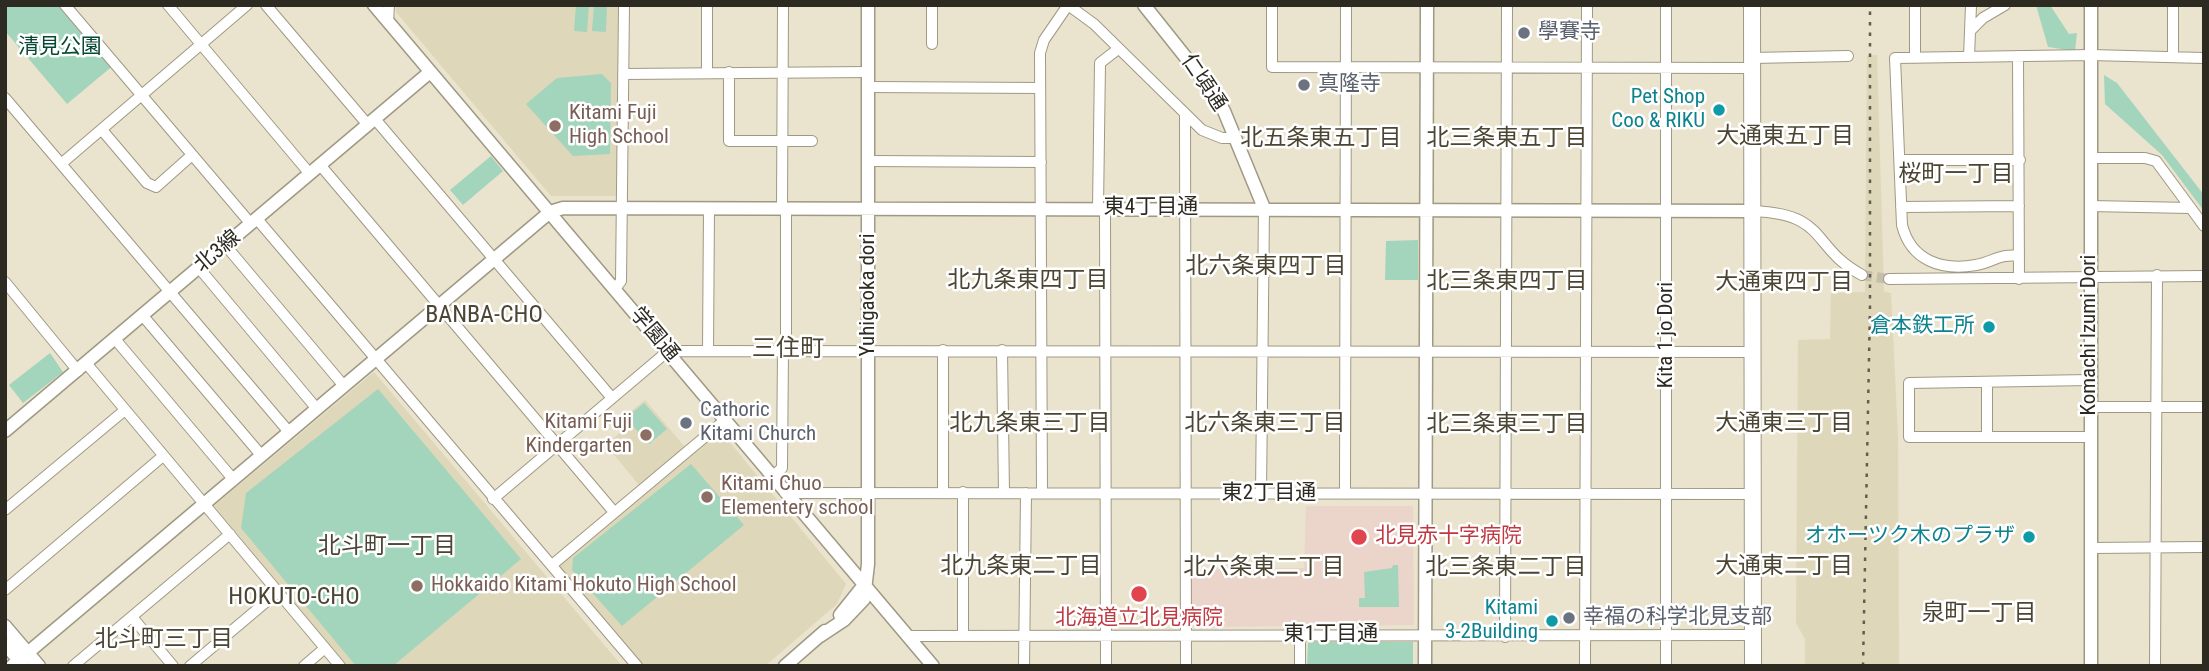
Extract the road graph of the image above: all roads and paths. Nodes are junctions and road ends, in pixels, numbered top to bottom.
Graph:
1 (65, 5) edge
2 (168, 5) edge
3 (247, 5) edge
4 (266, 5) edge
5 (374, 5) edge
6 (389, 5) edge
7 (624, 5) edge
8 (707, 5) edge
9 (783, 5) edge
10 (869, 5) edge
11 (932, 5) edge
12 (1068, 5) edge
13 (1144, 5) edge
14 (1272, 5) edge
15 (1346, 5) edge
16 (1427, 5) edge
17 (1507, 5) edge
18 (1587, 5) edge
19 (1666, 5) edge
20 (1752, 5) edge
21 (1916, 5) edge
22 (1971, 5) edge
23 (2006, 5) edge
24 (2091, 5) edge
25 (2173, 5) edge
26 (388, 22) junction
27 (1971, 30) junction
28 (201, 44) junction
29 (932, 44) dead end
30 (1118, 49) junction
31 (2091, 55) junction
32 (1848, 56) dead end
33 (2018, 56) junction
34 (1969, 57) junction
35 (2173, 57) junction
36 (1915, 58) junction
37 (2204, 58) edge
38 (1752, 63) junction
39 (1427, 66) junction
40 (1346, 67) junction
41 (1507, 68) junction
42 (1587, 68) junction
43 (1667, 69) junction
44 (430, 72) junction
45 (729, 72) junction
46 (784, 72) junction
47 (868, 72) junction
48 (707, 73) junction
49 (623, 74) junction
50 (869, 87) junction
51 (1040, 88) junction
52 (142, 96) junction
53 (5, 98) edge
54 (1185, 116) junction
55 (372, 122) junction
56 (102, 130) junction
57 (1235, 138) junction
58 (783, 141) junction
59 (811, 141) dead end
60 (192, 155) junction
61 (2091, 158) junction
62 (1900, 160) junction
63 (2020, 160) junction
64 (870, 161) junction
65 (1041, 162) junction
66 (61, 164) junction
67 (321, 166) junction
68 (310, 174) junction
69 (2019, 206) junction
70 (2090, 206) junction
71 (1901, 207) junction
72 (623, 208) junction
73 (709, 208) junction
74 (784, 208) junction
75 (870, 208) junction
76 (1042, 208) junction
77 (1102, 208) junction
78 (1186, 208) junction
79 (1264, 208) junction
80 (2190, 208) junction
81 (1346, 209) junction
82 (1506, 209) junction
83 (1667, 209) junction
84 (1426, 210) junction
85 (1587, 210) junction
86 (1753, 211) junction
87 (550, 212) junction
88 (254, 221) junction
89 (2204, 226) edge
90 (226, 246) junction
91 (2019, 256) junction
92 (495, 259) junction
93 (199, 268) junction
94 (1862, 275) tunnel mouth
95 (2157, 275) junction
96 (2204, 276) edge
97 (2090, 277) junction
98 (1889, 279) tunnel mouth
99 (2019, 279) junction
100 (5, 282) edge
101 (615, 289) junction
102 (170, 292) junction
103 (439, 306) junction
104 (143, 316) junction
105 (114, 340) junction
106 (1043, 349) junction
107 (784, 350) junction
108 (943, 350) junction
109 (1003, 350) junction
110 (668, 351) junction
111 (708, 351) junction
112 (868, 351) junction
113 (1107, 351) junction
114 (1186, 351) junction
115 (1427, 351) junction
116 (1265, 352) junction
117 (1346, 352) junction
118 (1506, 352) junction
119 (1587, 352) junction
120 (1753, 352) junction
121 (1667, 353) junction
122 (376, 358) junction
123 (82, 367) junction
124 (2090, 380) junction
125 (1986, 382) junction
126 (344, 386) junction
127 (612, 398) junction
128 (2157, 406) junction
129 (2090, 407) junction
130 (2204, 407) edge
131 (317, 409) junction
132 (125, 410) junction
133 (725, 420) junction
134 (5, 431) edge
135 (289, 432) junction
136 (1987, 436) junction
137 (2090, 437) junction
138 (556, 445) junction
139 (261, 455) junction
140 (163, 456) junction
141 (772, 477) junction
142 (233, 479) junction
143 (943, 492) junction
144 (963, 492) junction
145 (1004, 492) junction
146 (785, 493) junction
147 (869, 493) junction
148 (1026, 493) junction
149 (1042, 493) junction
150 (1106, 493) junction
151 (1185, 494) junction
152 (1345, 494) junction
153 (1426, 494) junction
154 (1507, 494) junction
155 (1753, 494) junction
156 (1261, 495) junction
157 (1587, 495) junction
158 (1666, 495) junction
159 (493, 499) junction
160 (204, 503) junction
161 (5, 510) edge
162 (614, 512) junction
163 (230, 534) junction
164 (2204, 547) edge
165 (2091, 548) junction
166 (2156, 548) junction
167 (552, 565) junction
168 (864, 585) junction
169 (5, 590) edge
170 (279, 591) junction
171 (132, 617) junction
172 (5, 626) edge
173 (1106, 634) junction
174 (963, 635) junction
175 (1024, 635) junction
176 (1186, 635) junction
177 (1300, 635) junction
178 (1425, 635) junction
179 (1753, 635) junction
180 (909, 636) junction
181 (1585, 636) junction
182 (1665, 636) junction
183 (1505, 637) junction
184 (5, 644) edge
185 (325, 648) junction
186 (20, 661) edge
187 (39, 666) edge
188 (73, 666) edge
189 (173, 666) edge
190 (190, 666) edge
191 (304, 666) edge
192 (340, 666) edge
193 (637, 666) edge
194 (785, 666) edge
195 (933, 666) edge
196 (1024, 666) edge
197 (1106, 666) edge
198 (1186, 666) edge
199 (1300, 666) edge
200 (1425, 666) edge
201 (1585, 666) edge
202 (1666, 666) edge
203 (1753, 666) edge
204 (2091, 666) edge
205 (2155, 666) edge

1 - 52 street
2 - 28 street
3 - 28 street
4 - 55 street
5 - 26 street, 学園通
6 - 26 street
7 - 49 street
8 - 48 street
9 - 46 street
10 - 47 street, Yuhigaoka dori
11 - 29 street
12 - 30 street
12 - 51 street
13 - 57 street, 仁頃通
14 - 40 street
15 - 40 street
16 - 39 street
17 - 41 street
18 - 42 street
19 - 43 street, Kita 1 jo Dori
20 - 38 highway
21 - 36 street
22 - 27 street
23 - 27 street
24 - 31 street, Komachi Izumi Dori
25 - 35 street
26 - 44 street, 学園通
27 - 34 street
28 - 52 street
28 - 68 street
30 - 54 street
30 - 77 street
31 - 33 street
31 - 35 street
31 - 61 street, Komachi Izumi Dori
32 - 38 street
33 - 34 street
33 - 63 street
34 - 36 street
35 - 37 street
36 - 62 street
38 - 43 street
38 - 86 highway
39 - 40 street
39 - 41 street
39 - 84 street
40 - 81 street
41 - 42 street
41 - 82 street
42 - 43 street
42 - 85 street
43 - 83 street, Kita 1 jo Dori
44 - 55 street, 北3線
44 - 87 street, 学園通
45 - 46 street
45 - 48 street
45 - 58 street
46 - 47 street
46 - 58 street
47 - 50 street, Yuhigaoka dori
48 - 49 street
49 - 72 street
50 - 51 street
50 - 64 street, Yuhigaoka dori
51 - 65 street
52 - 56 street
52 - 60 street
53 - 66 street
54 - 57 street
54 - 78 street
55 - 67 street, 北3線
55 - 92 street
56 - 60 street
56 - 66 street
57 - 79 street, 仁頃通
58 - 59 street
58 - 74 street
60 - 88 street
61 - 70 street, Komachi Izumi Dori
61 - 80 street
62 - 63 street
62 - 71 street
63 - 69 street
64 - 65 street
64 - 75 street, Yuhigaoka dori
65 - 76 street
66 - 102 street
67 - 68 street, 北3線
67 - 103 street
68 - 88 street, 北3線
69 - 71 street
69 - 91 street
70 - 80 street
70 - 97 street, Komachi Izumi Dori
71 - 91 street
72 - 73 street, 東4丁目通
72 - 87 street, 東4丁目通
72 - 101 street
73 - 74 street, 東4丁目通
73 - 111 street
74 - 75 street, 東4丁目通
74 - 107 street
75 - 76 street, 東4丁目通
75 - 112 street, Yuhigaoka dori
76 - 77 street, 東4丁目通
76 - 106 street
77 - 78 street, 東4丁目通
77 - 113 street
78 - 79 street, 東4丁目通
78 - 114 street
79 - 81 street, 東4丁目通
79 - 116 street
80 - 89 street
81 - 84 street, 東4丁目通
81 - 117 street
82 - 84 street, 東4丁目通
82 - 85 street, 東4丁目通
82 - 118 street
83 - 85 street, 東4丁目通
83 - 86 street, 東4丁目通
83 - 121 street, Kita 1 jo Dori
84 - 115 street
85 - 119 street
86 - 94 street
86 - 120 highway
87 - 92 street
87 - 101 street, 学園通
88 - 90 street, 北3線
88 - 122 street
90 - 93 street, 北3線
90 - 126 street
91 - 99 street
92 - 103 street
92 - 127 street
93 - 102 street, 北3線
93 - 131 street
95 - 96 street
95 - 97 street
95 - 128 street
97 - 99 street
97 - 124 street, Komachi Izumi Dori
98 - 99 street
100 - 123 street
101 - 110 street, 学園通
102 - 104 street, 北3線
102 - 135 street
103 - 122 street
103 - 138 street
104 - 105 street, 北3線
104 - 139 street
105 - 123 street, 北3線
105 - 142 street
106 - 109 street
106 - 113 street
106 - 149 street
107 - 111 street
107 - 112 street
107 - 141 street
108 - 109 street
108 - 112 street
108 - 143 street
109 - 145 street
110 - 111 street
110 - 127 street
110 - 133 street, 学園通
112 - 147 street, Yuhigaoka dori
113 - 114 street
113 - 150 street
114 - 116 street
114 - 151 street
115 - 117 street
115 - 118 street
115 - 153 street
116 - 117 street
116 - 156 street
117 - 152 street
118 - 119 street
118 - 154 street
119 - 121 street
119 - 157 street
120 - 121 street
120 - 155 highway
121 - 158 street, Kita 1 jo Dori
122 - 126 street
122 - 159 street
123 - 132 street
123 - 134 street, 北3線
124 - 125 street
124 - 129 street, Komachi Izumi Dori
125 - 136 street
125 - 136 street
126 - 131 street
127 - 138 street
128 - 129 street
128 - 130 street
128 - 166 street
129 - 137 street, Komachi Izumi Dori
131 - 135 street
132 - 140 street
132 - 161 street
133 - 141 street, 学園通
133 - 162 street
135 - 139 street
136 - 137 street
137 - 165 street, Komachi Izumi Dori
138 - 159 street
138 - 162 street
139 - 142 street
140 - 160 street
140 - 169 street
141 - 146 street, 学園通
142 - 160 street
143 - 144 street, 東2丁目通
143 - 147 street, 東2丁目通
144 - 145 street, 東2丁目通
144 - 174 street
145 - 148 street, 東2丁目通
146 - 147 street, 東2丁目通
146 - 168 street, 学園通
147 - 168 street, Yuhigaoka dori
148 - 149 street, 東2丁目通
148 - 175 street
149 - 150 street, 東2丁目通
150 - 151 street, 東2丁目通
150 - 173 street
151 - 156 street, 東2丁目通
151 - 176 street
152 - 153 street, 東2丁目通
152 - 156 street, 東2丁目通
153 - 154 street, 東2丁目通
153 - 178 street
154 - 157 street, 東2丁目通
154 - 183 street
155 - 158 street, 東2丁目通
155 - 179 highway
157 - 158 street, 東2丁目通
157 - 181 street
158 - 182 street, Kita 1 jo Dori
159 - 167 street
160 - 163 street
160 - 186 street
162 - 167 street
163 - 170 street
163 - 171 street
164 - 166 street
165 - 166 street
165 - 204 street, Komachi Izumi Dori
166 - 205 street
167 - 193 street
168 - 180 street, 学園通
168 - 194 street
170 - 185 street
170 - 190 street
171 - 188 street
171 - 189 street
172 - 186 street
173 - 175 street, 東1丁目通
173 - 176 street, 東1丁目通
173 - 197 street
174 - 175 street, 東1丁目通
174 - 180 street, 東1丁目通
175 - 196 street
176 - 177 street, 東1丁目通
176 - 198 street
177 - 178 street, 東1丁目通
177 - 199 street
178 - 183 street, 東1丁目通
178 - 200 street
179 - 182 street, 東1丁目通
179 - 203 highway
180 - 195 street, 学園通
181 - 182 street, 東1丁目通
181 - 183 street, 東1丁目通
181 - 201 street
182 - 202 street, Kita 1 jo Dori
184 - 186 street
185 - 191 street
185 - 192 street
186 - 187 street

